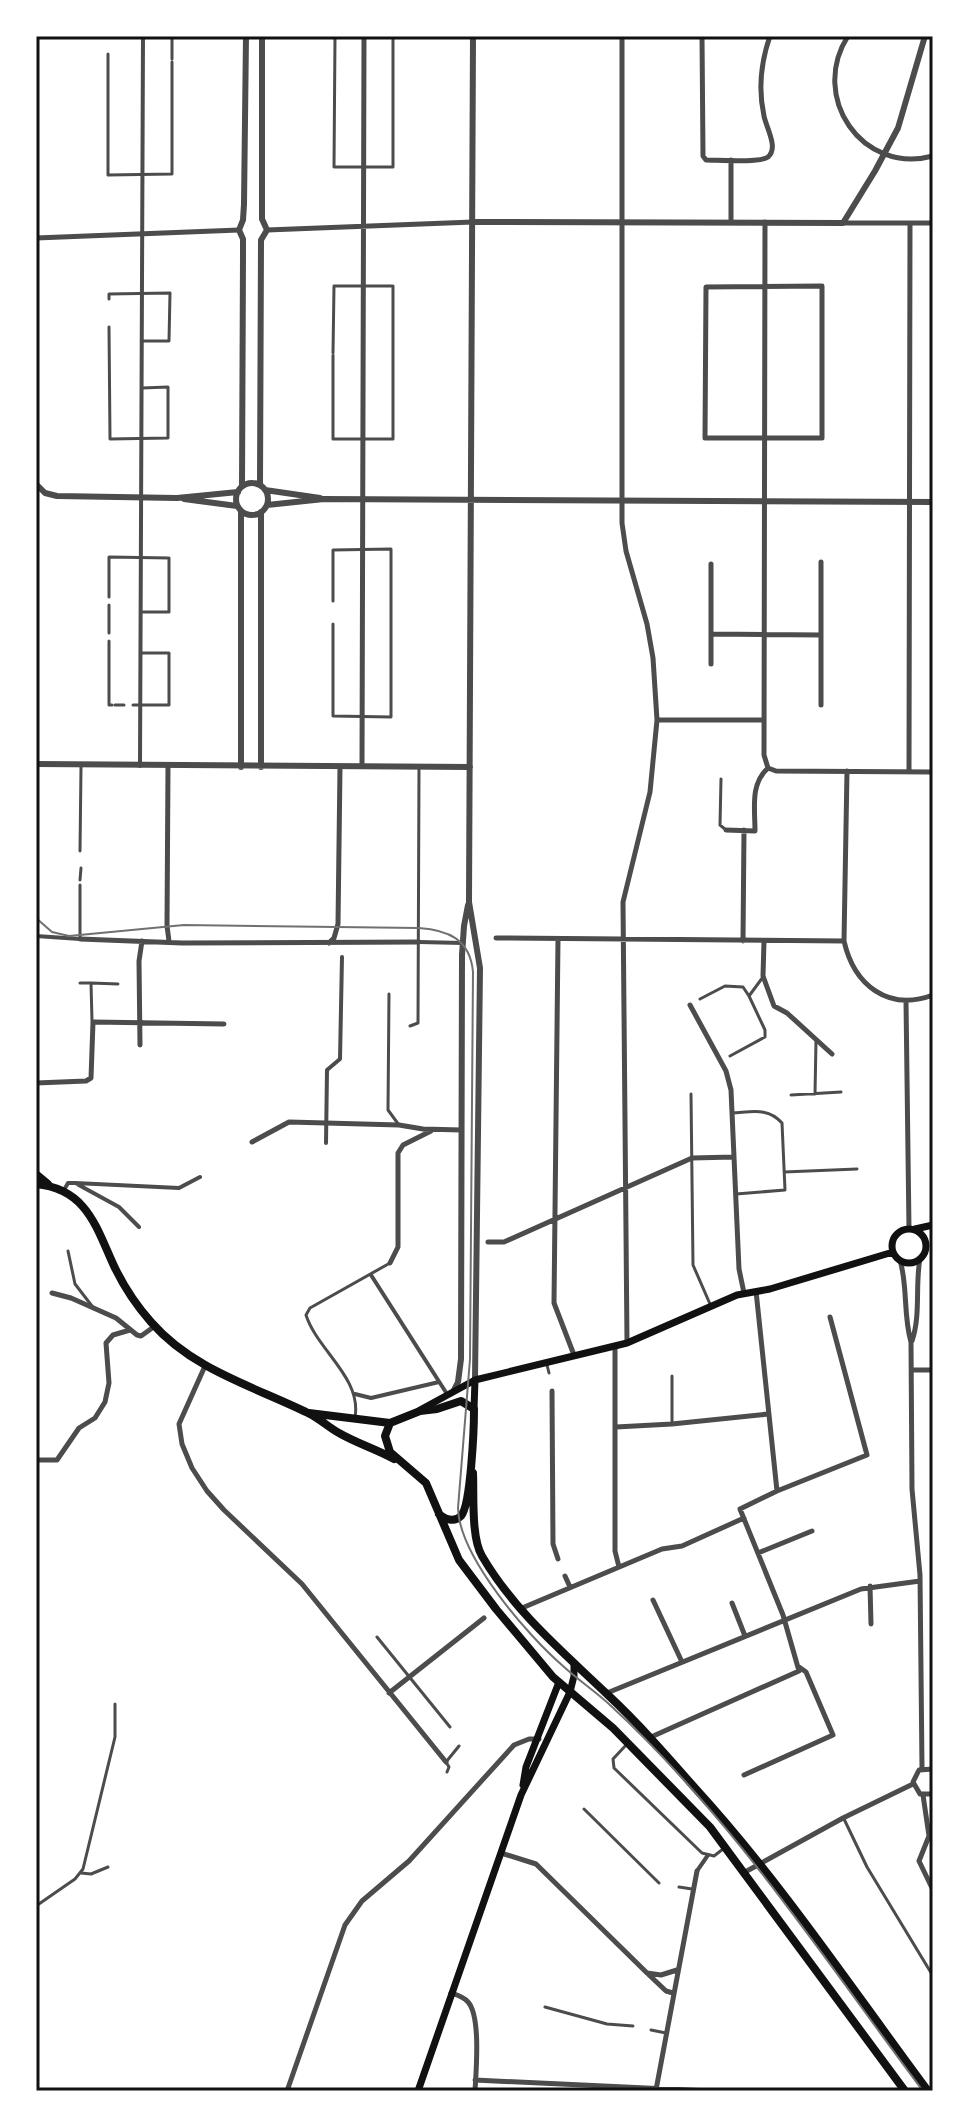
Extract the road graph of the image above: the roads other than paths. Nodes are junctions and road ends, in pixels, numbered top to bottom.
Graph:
1 (143, 36) edge
2 (172, 36) edge
3 (246, 36) edge
4 (262, 36) edge
5 (335, 36) edge
6 (364, 36) edge
7 (393, 36) edge
8 (473, 36) edge
9 (622, 36) edge
10 (702, 36) edge
11 (770, 36) edge
12 (848, 36) edge
13 (925, 36) edge
14 (108, 54) dead end
15 (884, 155) junction
16 (933, 156) edge
17 (731, 160) junction
18 (364, 167) junction
19 (142, 174) junction
20 (262, 219) junction
21 (243, 220) junction
22 (473, 222) junction
23 (731, 222) junction
24 (765, 222) junction
25 (622, 223) junction
26 (843, 223) junction
27 (910, 223) junction
28 (933, 223) edge
29 (364, 225) junction
30 (239, 230) junction
31 (267, 230) junction
32 (142, 234) junction
33 (36, 238) edge
34 (243, 239) junction
35 (261, 240) junction
36 (364, 286) junction
37 (764, 287) junction
38 (142, 294) junction
39 (109, 299) dead end
40 (109, 327) dead end
41 (142, 341) junction
42 (142, 388) junction
43 (141, 438) junction
44 (764, 438) junction
45 (363, 439) junction
46 (36, 484) edge
47 (262, 487) junction
48 (240, 489) junction
49 (141, 498) junction
50 (177, 498) junction
51 (324, 499) junction
52 (363, 499) junction
53 (471, 500) junction
54 (622, 500) junction
55 (764, 501) junction
56 (910, 502) junction
57 (933, 502) edge
58 (267, 505) junction
59 (239, 508) junction
60 (261, 512) junction
61 (363, 550) junction
62 (141, 557) junction
63 (821, 562) dead end
64 (711, 564) dead end
65 (109, 597) dead end
66 (333, 601) dead end
67 (109, 605) dead end
68 (141, 612) junction
69 (333, 624) dead end
70 (109, 633) dead end
71 (711, 634) junction
72 (764, 634) junction
73 (821, 635) junction
74 (109, 641) dead end
75 (141, 653) junction
76 (711, 664) dead end
77 (124, 705) dead end
78 (133, 705) dead end
79 (140, 705) junction
80 (821, 705) dead end
81 (362, 716) junction
82 (657, 720) junction
83 (764, 720) junction
84 (36, 764) edge
85 (81, 765) junction
86 (140, 766) junction
87 (168, 766) junction
88 (362, 766) junction
89 (241, 767) junction
90 (261, 767) junction
91 (340, 767) junction
92 (419, 767) junction
93 (470, 767) junction
94 (768, 768) junction
95 (847, 771) junction
96 (909, 772) junction
97 (933, 772) edge
98 (721, 779) dead end
99 (726, 830) joint
100 (744, 830) junction
101 (80, 851) dead end
102 (81, 868) dead end
103 (469, 902) junction
104 (36, 936) edge
105 (496, 938) dead end
106 (80, 939) junction
107 (558, 939) junction
108 (624, 939) junction
109 (142, 941) junction
110 (169, 941) junction
111 (743, 941) junction
112 (764, 941) junction
113 (844, 941) junction
114 (419, 942) junction
115 (329, 943) junction
116 (463, 943) junction
117 (342, 957) dead end
118 (763, 976) junction
119 (80, 983) dead end
120 (91, 983) junction
121 (118, 984) dead end
122 (389, 994) dead end
123 (933, 995) edge
124 (749, 996) junction
125 (700, 999) dead end
126 (906, 1001) junction
127 (690, 1005) dead end
128 (93, 1022) junction
129 (139, 1023) junction
130 (224, 1024) dead end
131 (410, 1026) dead end
132 (816, 1041) junction
133 (140, 1045) dead end
134 (832, 1054) dead end
135 (730, 1056) dead end
136 (36, 1083) edge
137 (841, 1092) dead end
138 (691, 1094) dead end
139 (815, 1094) junction
140 (791, 1095) dead end
141 (732, 1113) junction
142 (326, 1124) junction
143 (399, 1125) junction
144 (431, 1130) junction
145 (461, 1130) junction
146 (477, 1130) junction
147 (252, 1142) dead end
148 (326, 1143) dead end
149 (734, 1157) junction
150 (692, 1158) junction
151 (857, 1169) dead end
152 (784, 1172) junction
153 (36, 1174) edge
154 (200, 1177) dead end
155 (75, 1183) junction
156 (36, 1184) edge
157 (48, 1185) junction
158 (626, 1186) junction
159 (63, 1191) junction
160 (736, 1194) junction
161 (555, 1218) junction
162 (933, 1225) edge
163 (139, 1227) dead end
164 (911, 1229) junction
165 (488, 1242) dead end
166 (68, 1251) dead end
167 (893, 1252) junction
168 (926, 1253) edge
169 (900, 1260) junction
170 (390, 1263) joint
171 (371, 1275) junction
172 (756, 1291) junction
173 (52, 1293) dead end
174 (744, 1293) junction
175 (92, 1306) junction
176 (711, 1307) junction
177 (830, 1317) dead end
178 (155, 1326) junction
179 (130, 1330) junction
180 (911, 1342) junction
181 (627, 1343) junction
182 (615, 1346) junction
183 (574, 1355) junction
184 (547, 1361) junction
185 (205, 1366) junction
186 (912, 1370) junction
187 (933, 1370) edge
188 (549, 1373) dead end
189 (672, 1376) dead end
190 (475, 1380) junction
191 (439, 1382) junction
192 (552, 1391) dead end
193 (451, 1393) junction
194 (355, 1394) junction
195 (474, 1409) junction
196 (420, 1411) junction
197 (309, 1413) junction
198 (768, 1414) junction
199 (355, 1417) junction
200 (390, 1423) junction
201 (672, 1424) junction
202 (616, 1427) junction
203 (36, 1460) edge
204 (472, 1460) junction
205 (398, 1461) junction
206 (777, 1491) junction
207 (439, 1514) junction
208 (744, 1518) junction
209 (812, 1531) dead end
210 (758, 1553) junction
211 (558, 1559) dead end
212 (619, 1567) junction
213 (565, 1576) dead end
214 (920, 1581) junction
215 (870, 1586) junction
216 (570, 1587) junction
217 (653, 1600) dead end
218 (732, 1603) dead end
219 (522, 1608) junction
220 (484, 1618) dead end
221 (785, 1620) junction
222 (871, 1624) dead end
223 (745, 1636) junction
224 (377, 1637) dead end
225 (682, 1662) junction
226 (574, 1665) junction
227 (799, 1667) junction
228 (409, 1677) junction
229 (559, 1682) junction
230 (570, 1692) junction
231 (389, 1693) junction
232 (607, 1693) junction
233 (115, 1704) dead end
234 (450, 1727) dead end
235 (650, 1738) junction
236 (536, 1739) junction
237 (547, 1742) junction
238 (629, 1743) junction
239 (459, 1746) dead end
240 (446, 1762) junction
241 (922, 1768) junction
242 (933, 1769) edge
243 (447, 1772) dead end
244 (744, 1775) dead end
245 (913, 1784) junction
246 (933, 1794) edge
247 (521, 1795) junction
248 (923, 1795) junction
249 (584, 1809) dead end
250 (843, 1818) junction
251 (726, 1847) junction
252 (501, 1853) junction
253 (708, 1855) junction
254 (759, 1864) junction
255 (108, 1867) dead end
256 (697, 1871) joint
257 (745, 1872) junction
258 (81, 1873) junction
259 (659, 1883) dead end
260 (679, 1887) dead end
261 (692, 1889) junction
262 (933, 1890) edge
263 (36, 1906) edge
264 (677, 1970) junction
265 (646, 1972) junction
266 (933, 1976) edge
267 (451, 1993) junction
268 (673, 1993) junction
269 (545, 2007) dead end
270 (633, 2026) dead end
271 (651, 2030) dead end
272 (666, 2033) junction
273 (475, 2080) junction
274 (656, 2090) edge
275 (287, 2091) edge
276 (418, 2091) edge
277 (475, 2091) edge
278 (710, 2091) edge
279 (905, 2091) edge
280 (928, 2091) edge

1 - 19 street
2 - 19 lane
3 - 21 street
4 - 20 street
5 - 18 lane
6 - 18 street
7 - 18 lane
8 - 22 street
9 - 25 street
10 - 17 street
11 - 17 street
12 - 15 street
13 - 15 street
14 - 19 lane
15 - 16 street
15 - 26 street
17 - 23 street
18 - 29 street
19 - 32 street
20 - 21 street
20 - 31 street
21 - 30 street
22 - 25 street
22 - 29 street
22 - 53 street
23 - 24 street
23 - 25 street
24 - 26 street
24 - 37 street
25 - 54 street
26 - 27 street
27 - 28 street
27 - 56 street
29 - 31 street
29 - 36 street
30 - 32 street
30 - 34 street
31 - 35 street
32 - 33 street
32 - 38 street
34 - 35 street
34 - 48 street
35 - 47 street
36 - 45 street
36 - 45 lane
36 - 45 lane
37 - 44 street
37 - 44 street
37 - 44 street
38 - 39 lane
38 - 41 street
38 - 41 lane
40 - 43 lane
41 - 42 street
42 - 43 street
42 - 43 lane
43 - 49 street
44 - 55 street
45 - 52 street
46 - 49 street
47 - 48 street
47 - 51 street
47 - 58 street
48 - 50 street
48 - 59 street
49 - 50 street
49 - 62 street
50 - 59 street
51 - 52 street
51 - 58 street
52 - 53 street
52 - 61 street
53 - 54 street
53 - 93 street
54 - 55 street
54 - 82 street
55 - 56 street
55 - 72 street
56 - 57 street
56 - 96 street
58 - 60 street
59 - 60 street
59 - 89 street
60 - 90 street
61 - 66 lane
61 - 81 street
61 - 81 lane
62 - 65 lane
62 - 68 street
62 - 68 lane
63 - 73 street
64 - 71 street
67 - 70 lane
68 - 75 street
69 - 81 lane
71 - 72 street
71 - 76 street
72 - 73 street
72 - 83 street
73 - 80 street
74 - 77 lane
75 - 79 street
75 - 79 lane
78 - 79 lane
79 - 86 street
81 - 88 street
82 - 83 street
82 - 108 street
83 - 94 street
84 - 85 street
85 - 86 street
85 - 101 lane
86 - 87 street
87 - 89 street
87 - 110 street
88 - 91 street
88 - 92 street
89 - 90 street
90 - 91 street
91 - 115 street
92 - 93 street
92 - 114 lane
93 - 103 street
94 - 95 street
94 - 100 street
95 - 96 street
95 - 113 street
96 - 97 street
98 - 99 lane
99 - 100 street
100 - 111 street
102 - 106 lane
103 - 116 street
103 - 146 street
104 - 106 street
105 - 107 street
106 - 109 street
107 - 108 street
107 - 161 street
108 - 111 street
108 - 158 street
109 - 110 street
109 - 129 street
110 - 115 street
111 - 112 street
112 - 113 street
112 - 118 street
113 - 126 street
114 - 115 street
114 - 116 street
114 - 131 lane
116 - 145 street
117 - 142 street
118 - 124 lane
118 - 132 street
119 - 120 lane
120 - 121 lane
120 - 128 lane
122 - 143 lane
123 - 126 street
124 - 125 lane
124 - 135 lane
126 - 164 street
127 - 141 street
128 - 129 street
128 - 136 street
129 - 130 street
129 - 133 street
132 - 134 street
132 - 139 lane
137 - 139 lane
138 - 150 lane
139 - 140 lane
141 - 149 street
141 - 152 lane
142 - 143 street
142 - 147 street
142 - 148 street
143 - 144 street
144 - 145 street
144 - 170 street
145 - 146 street
145 - 193 street
146 - 190 street
149 - 150 street
149 - 160 street
150 - 158 street
150 - 176 lane
151 - 152 lane
152 - 160 lane
153 - 157 main road
154 - 155 street
155 - 159 street
155 - 163 street
156 - 157 main road
157 - 159 main road
158 - 161 street
158 - 181 street
159 - 178 main road
160 - 174 street
161 - 165 street
161 - 183 street
162 - 164 main road
164 - 167 main road
164 - 168 main road
166 - 175 lane
167 - 169 main road
167 - 172 main road
168 - 169 main road
168 - 180 street
169 - 180 street
170 - 171 lane
171 - 191 street
171 - 194 lane
172 - 174 main road
172 - 198 street
173 - 175 street
174 - 176 main road
175 - 179 street
176 - 181 main road
177 - 206 street
178 - 179 street
178 - 185 main road
179 - 203 street
180 - 186 street
181 - 182 main road
182 - 183 main road
182 - 202 street
183 - 184 main road
184 - 188 lane
184 - 190 main road
185 - 197 main road
185 - 231 street
186 - 187 street
186 - 214 street
189 - 201 lane
190 - 193 main road
190 - 195 main road
191 - 193 street
191 - 194 street
192 - 211 street
193 - 196 main road
194 - 199 lane
195 - 196 main road
195 - 204 main road
196 - 200 main road
197 - 199 main road
197 - 205 main road
198 - 201 street
198 - 206 street
199 - 200 main road
200 - 205 main road
201 - 202 street
202 - 212 street
204 - 207 main road
204 - 219 main road
205 - 207 main road
206 - 208 street
207 - 229 main road
208 - 210 street
208 - 212 street
209 - 210 street
210 - 221 street
212 - 216 street
213 - 216 street
214 - 215 street
214 - 241 street
215 - 221 street
215 - 222 street
216 - 219 street
217 - 225 street
218 - 223 street
219 - 226 main road
220 - 228 street
221 - 223 street
221 - 227 street
223 - 225 street
224 - 228 lane
225 - 232 street
226 - 230 main road
226 - 232 main road
227 - 235 street
227 - 244 street
228 - 231 street
228 - 234 lane
229 - 230 main road
229 - 236 main road
230 - 237 main road
230 - 238 main road
231 - 240 street
232 - 235 main road
233 - 258 lane
235 - 254 main road
236 - 237 street
236 - 247 main road
236 - 275 street
237 - 247 main road
238 - 251 main road
238 - 253 lane
239 - 240 lane
240 - 243 lane
241 - 242 street
241 - 245 street
245 - 248 street
245 - 250 street
246 - 248 street
247 - 252 main road
248 - 262 street
249 - 259 lane
250 - 254 street
250 - 266 lane
251 - 253 lane
251 - 257 main road
252 - 265 street
252 - 267 main road
253 - 256 street
254 - 257 street
254 - 280 main road
255 - 258 lane
256 - 261 street
257 - 279 main road
258 - 263 lane
260 - 261 lane
261 - 264 street
264 - 265 street
264 - 268 street
265 - 268 street
267 - 273 street
267 - 276 main road
268 - 272 street
269 - 270 lane
271 - 272 lane
272 - 274 street
273 - 274 street
273 - 277 street
274 - 278 street

